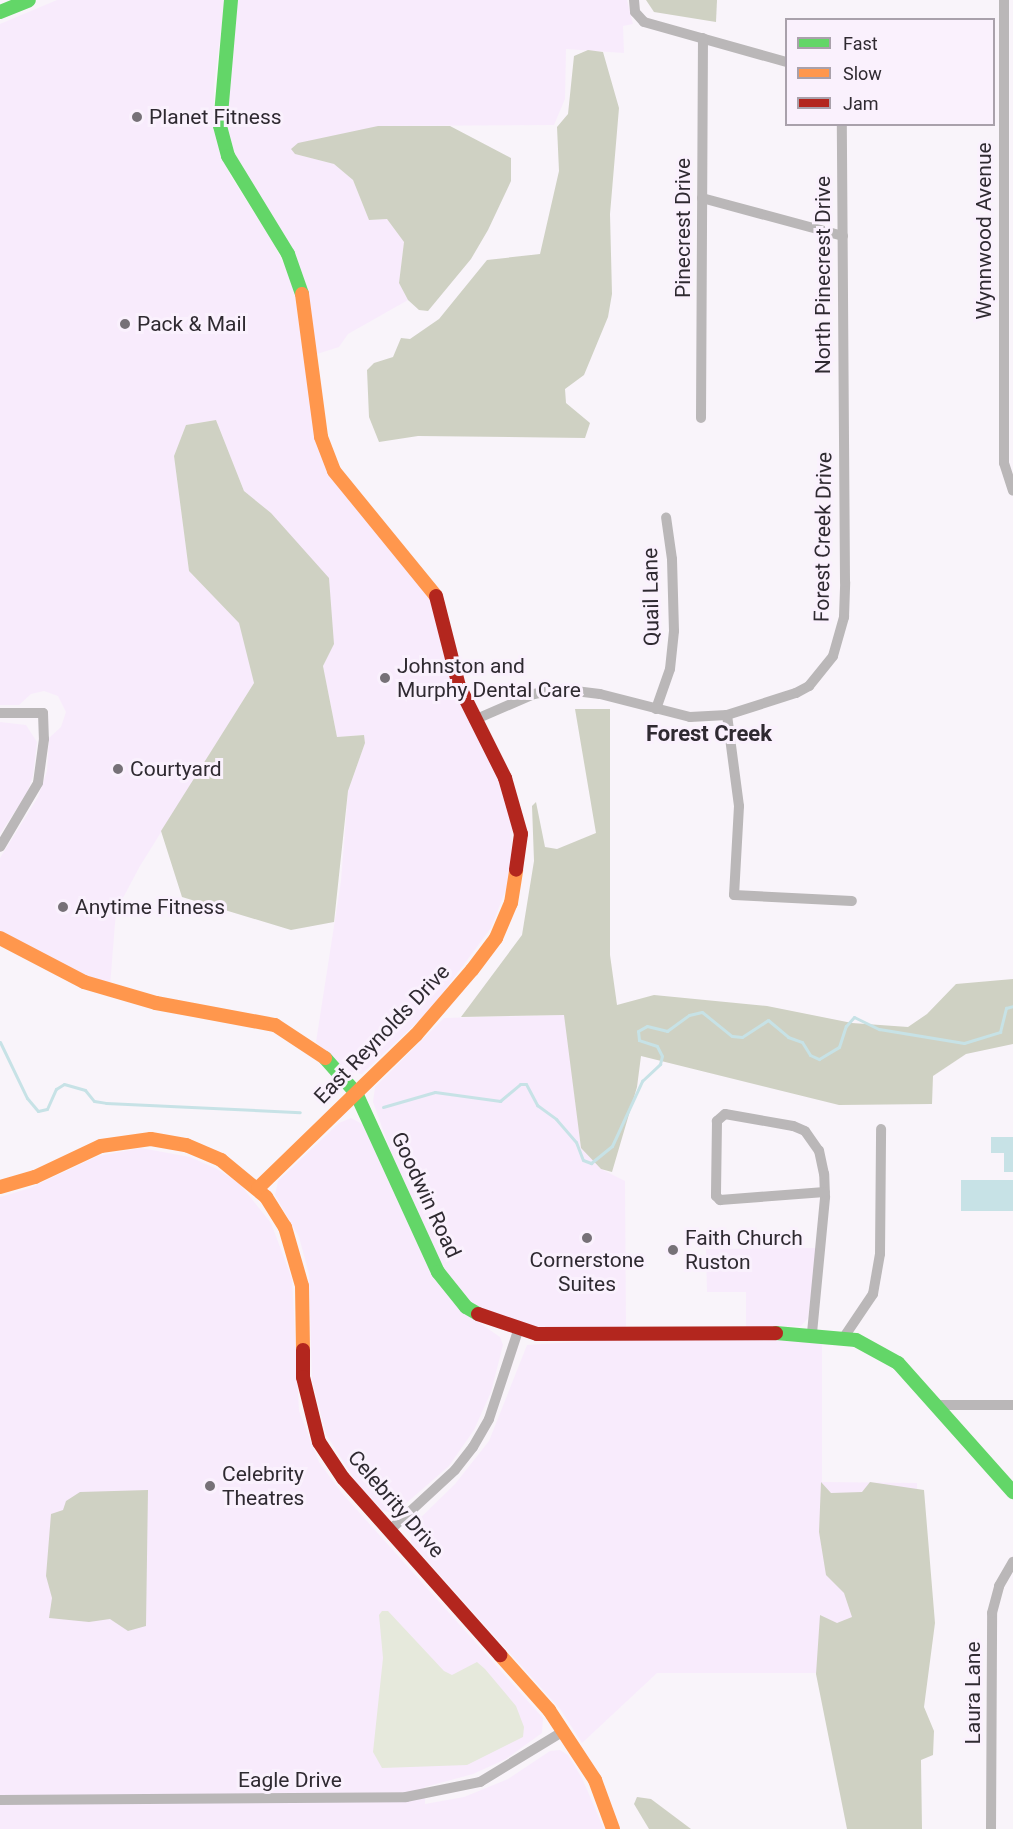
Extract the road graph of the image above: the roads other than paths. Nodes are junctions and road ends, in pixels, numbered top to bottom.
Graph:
1 (28, 0) edge
2 (231, 0) edge
3 (634, 0) edge
4 (1004, 0) edge
5 (0, 12) edge
6 (1009, 33) edge
7 (704, 38) junction
8 (785, 62) edge
9 (842, 126) edge
10 (702, 198) junction
11 (843, 236) junction
12 (1008, 355) edge
13 (702, 418) dead end
14 (844, 425) joint
15 (1013, 491) edge
16 (666, 517) dead end
17 (656, 709) junction
18 (0, 713) edge
19 (727, 715) junction
20 (474, 720) junction
21 (0, 847) edge
22 (852, 901) dead end
23 (0, 939) edge
24 (356, 1093) junction
25 (881, 1129) dead end
26 (0, 1187) edge
27 (258, 1188) junction
28 (825, 1192) junction
29 (518, 1331) junction
30 (812, 1333) junction
31 (844, 1337) junction
32 (939, 1405) junction
33 (1013, 1405) edge
34 (1013, 1492) edge
35 (390, 1530) junction
36 (1013, 1562) edge
37 (564, 1731) junction
38 (0, 1800) edge
39 (613, 1829) edge
40 (991, 1829) edge

1 - 5 main road
2 - 20 main road, East Reynolds Drive
3 - 7 street
4 - 6 street, Wynnwood Avenue
6 - 12 street, Wynnwood Avenue
7 - 8 street
7 - 10 street, Pinecrest Drive
9 - 11 street, North Pinecrest Drive
10 - 11 street
10 - 13 street, Pinecrest Drive
11 - 14 street, North Pinecrest Drive
12 - 15 street, Wynnwood Avenue
14 - 19 street, Forest Creek Drive
16 - 17 street, Quail Lane
17 - 19 street, Forest Creek Drive
17 - 20 street, Forest Creek Drive
18 - 21 street
19 - 22 street
20 - 24 main road, East Reynolds Drive
23 - 24 main road, Goodwin Road
24 - 27 main road, East Reynolds Drive
24 - 29 main road, Goodwin Road
25 - 31 street
26 - 27 main road, Celebrity Drive
27 - 35 main road, Celebrity Drive
28 - 28 street
28 - 30 street
29 - 30 main road, Goodwin Road
29 - 35 street
30 - 31 main road, Goodwin Road
31 - 32 main road, Goodwin Road
32 - 33 street
32 - 34 main road, Goodwin Road
35 - 37 main road, Celebrity Drive
36 - 40 street, Laura Lane
37 - 38 street, Eagle Drive
37 - 39 main road, Celebrity Drive

